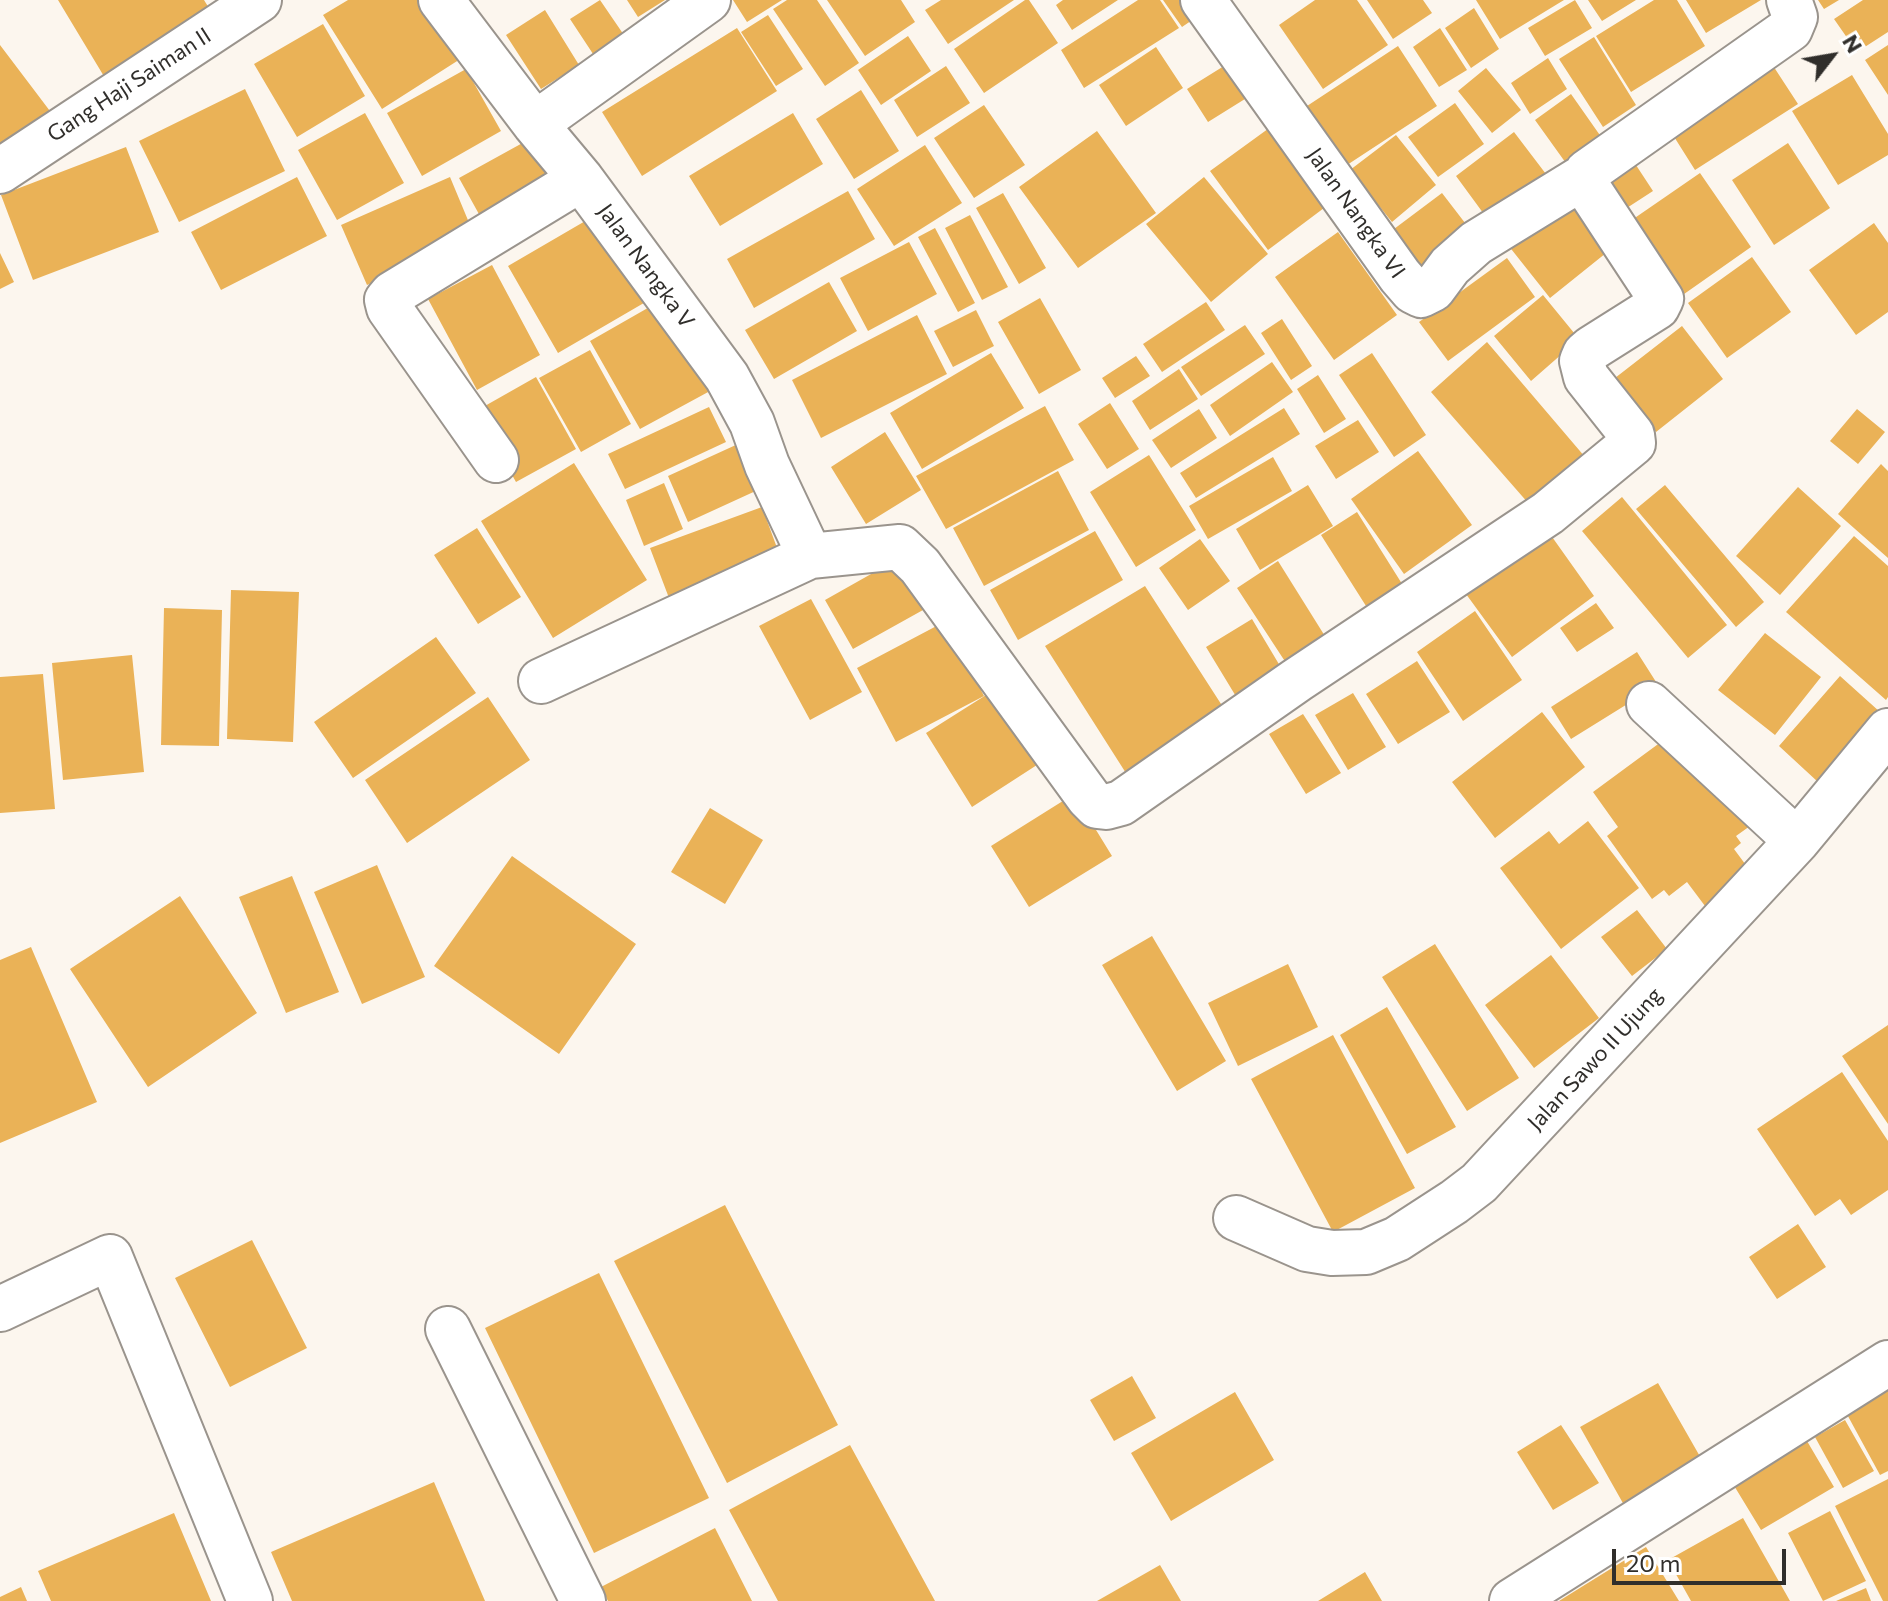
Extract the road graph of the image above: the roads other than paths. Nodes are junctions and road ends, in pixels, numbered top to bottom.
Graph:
1 (259, 0) edge
2 (441, 0) edge
3 (708, 0) edge
4 (1203, 0) edge
5 (1789, 0) edge
6 (535, 124) junction
7 (0, 171) edge
8 (1585, 176) junction
9 (581, 179) junction
10 (496, 460) dead end
11 (810, 556) junction
12 (541, 681) dead end
13 (1649, 704) dead end
14 (1888, 731) edge
15 (1797, 841) junction
16 (1236, 1218) dead end
17 (0, 1309) edge
18 (448, 1329) dead end
19 (1888, 1363) edge
20 (250, 1601) edge
21 (583, 1601) edge
22 (1512, 1601) edge

1 - 7 street, Gang Haji Saiman II
2 - 6 street, Jalan Nangka V
3 - 6 street
4 - 8 street, Jalan Nangka VI
5 - 8 street
6 - 9 street, Jalan Nangka V
8 - 11 street
9 - 10 street
9 - 11 street, Jalan Nangka V
11 - 12 street
13 - 15 street
14 - 15 street, Jalan Sawo II Ujung
15 - 16 street, Jalan Sawo II Ujung
17 - 20 street
18 - 21 street
19 - 22 street

